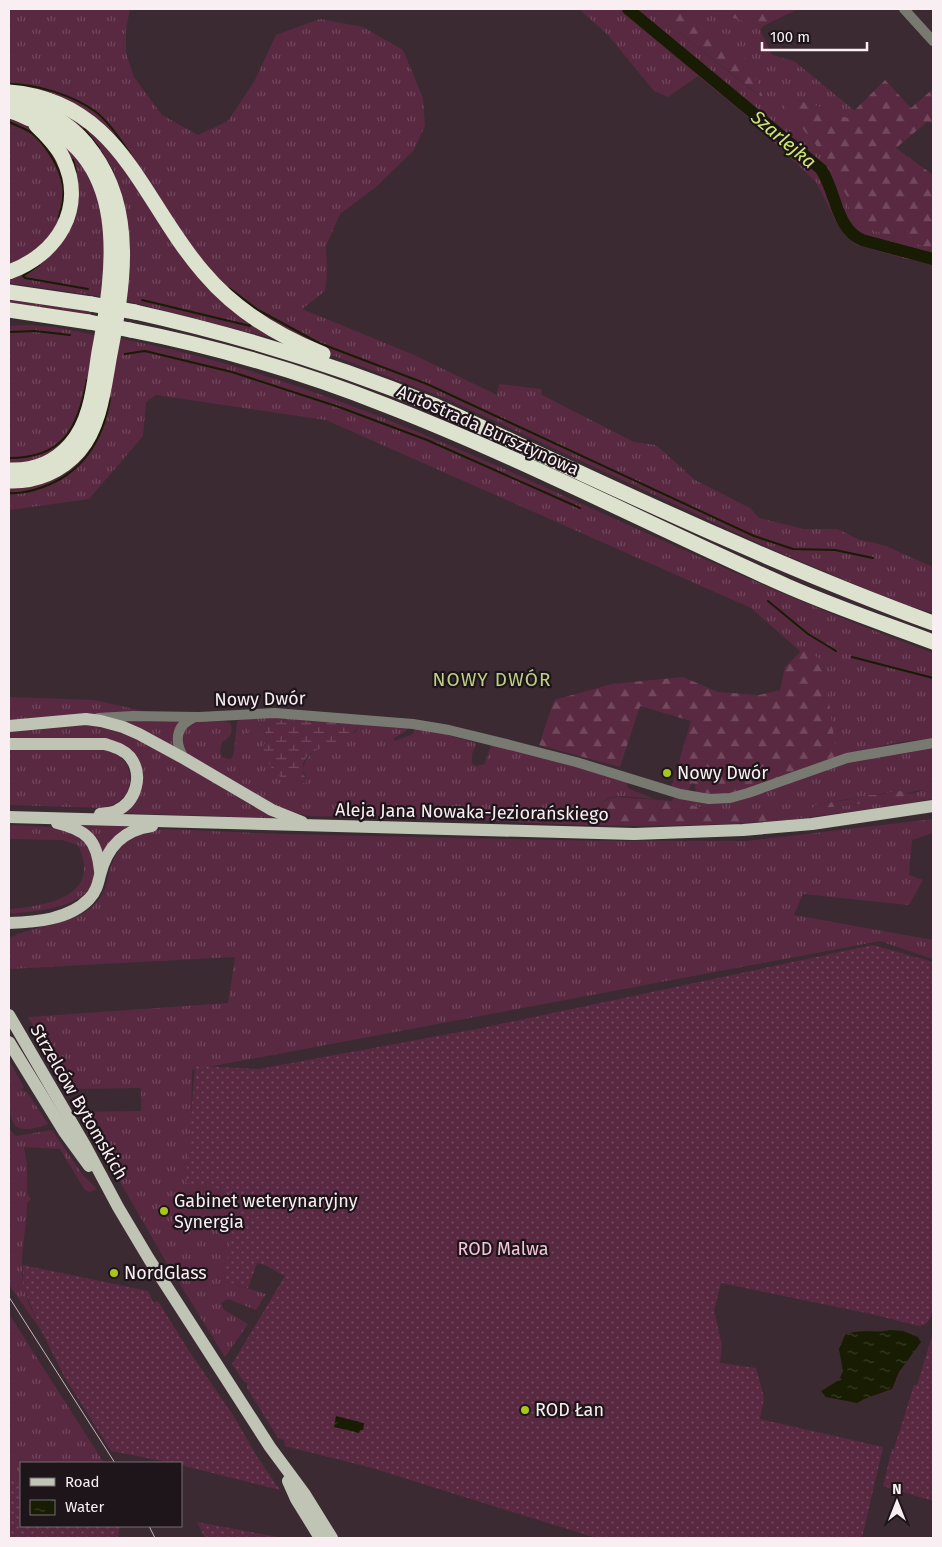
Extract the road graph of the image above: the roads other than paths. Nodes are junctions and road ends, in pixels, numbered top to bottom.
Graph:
1 (904, 9) edge
2 (933, 42) edge
3 (9, 92) edge
4 (9, 99) edge
5 (9, 111) edge
6 (30, 119) junction
7 (9, 272) edge
8 (9, 292) edge
9 (9, 310) edge
10 (9, 322) edge
11 (89, 322) junction
12 (389, 386) junction
13 (9, 470) edge
14 (9, 481) edge
15 (933, 623) edge
16 (933, 642) edge
17 (199, 717) junction
18 (86, 719) junction
19 (9, 726) edge
20 (933, 743) edge
21 (9, 744) edge
22 (184, 759) junction
23 (933, 806) edge
24 (9, 816) edge
25 (37, 818) junction
26 (79, 819) junction
27 (185, 822) junction
28 (314, 826) junction
29 (100, 875) junction
30 (25, 922) junction
31 (9, 923) edge
32 (9, 928) edge
33 (9, 1015) edge
34 (9, 1042) edge
35 (118, 1206) junction
36 (279, 1461) junction
37 (320, 1538) edge
38 (332, 1538) edge

1 - 2 street
3 - 12 highway
4 - 14 highway
5 - 6 highway
6 - 7 highway
6 - 13 highway
8 - 12 highway, Autostrada Bursztynowa, bridge
9 - 11 highway, Autostrada Bursztynowa
10 - 11 highway
11 - 16 highway, Autostrada Bursztynowa, bridge
12 - 15 highway, Autostrada Bursztynowa
17 - 18 street, Nowy Dwór
17 - 20 street, Nowy Dwór
17 - 22 street, Nowy Dwór
18 - 19 main road
18 - 22 main road
21 - 26 main road
22 - 28 main road
23 - 28 main road, Aleja Jana Nowaka-Jeziorańskiego
24 - 25 main road, Aleja Jana Nowaka-Jeziorańskiego
25 - 26 main road, Aleja Jana Nowaka-Jeziorańskiego
25 - 29 main road
26 - 27 main road, Aleja Jana Nowaka-Jeziorańskiego
27 - 28 main road, Aleja Jana Nowaka-Jeziorańskiego
27 - 29 main road
29 - 30 main road
30 - 31 main road
30 - 32 main road
33 - 35 main road, Strzelców Bytomskich
34 - 35 main road, Strzelców Bytomskich
35 - 36 main road, Strzelców Bytomskich
36 - 37 main road, Strzelców Bytomskich
36 - 38 main road, Strzelców Bytomskich

